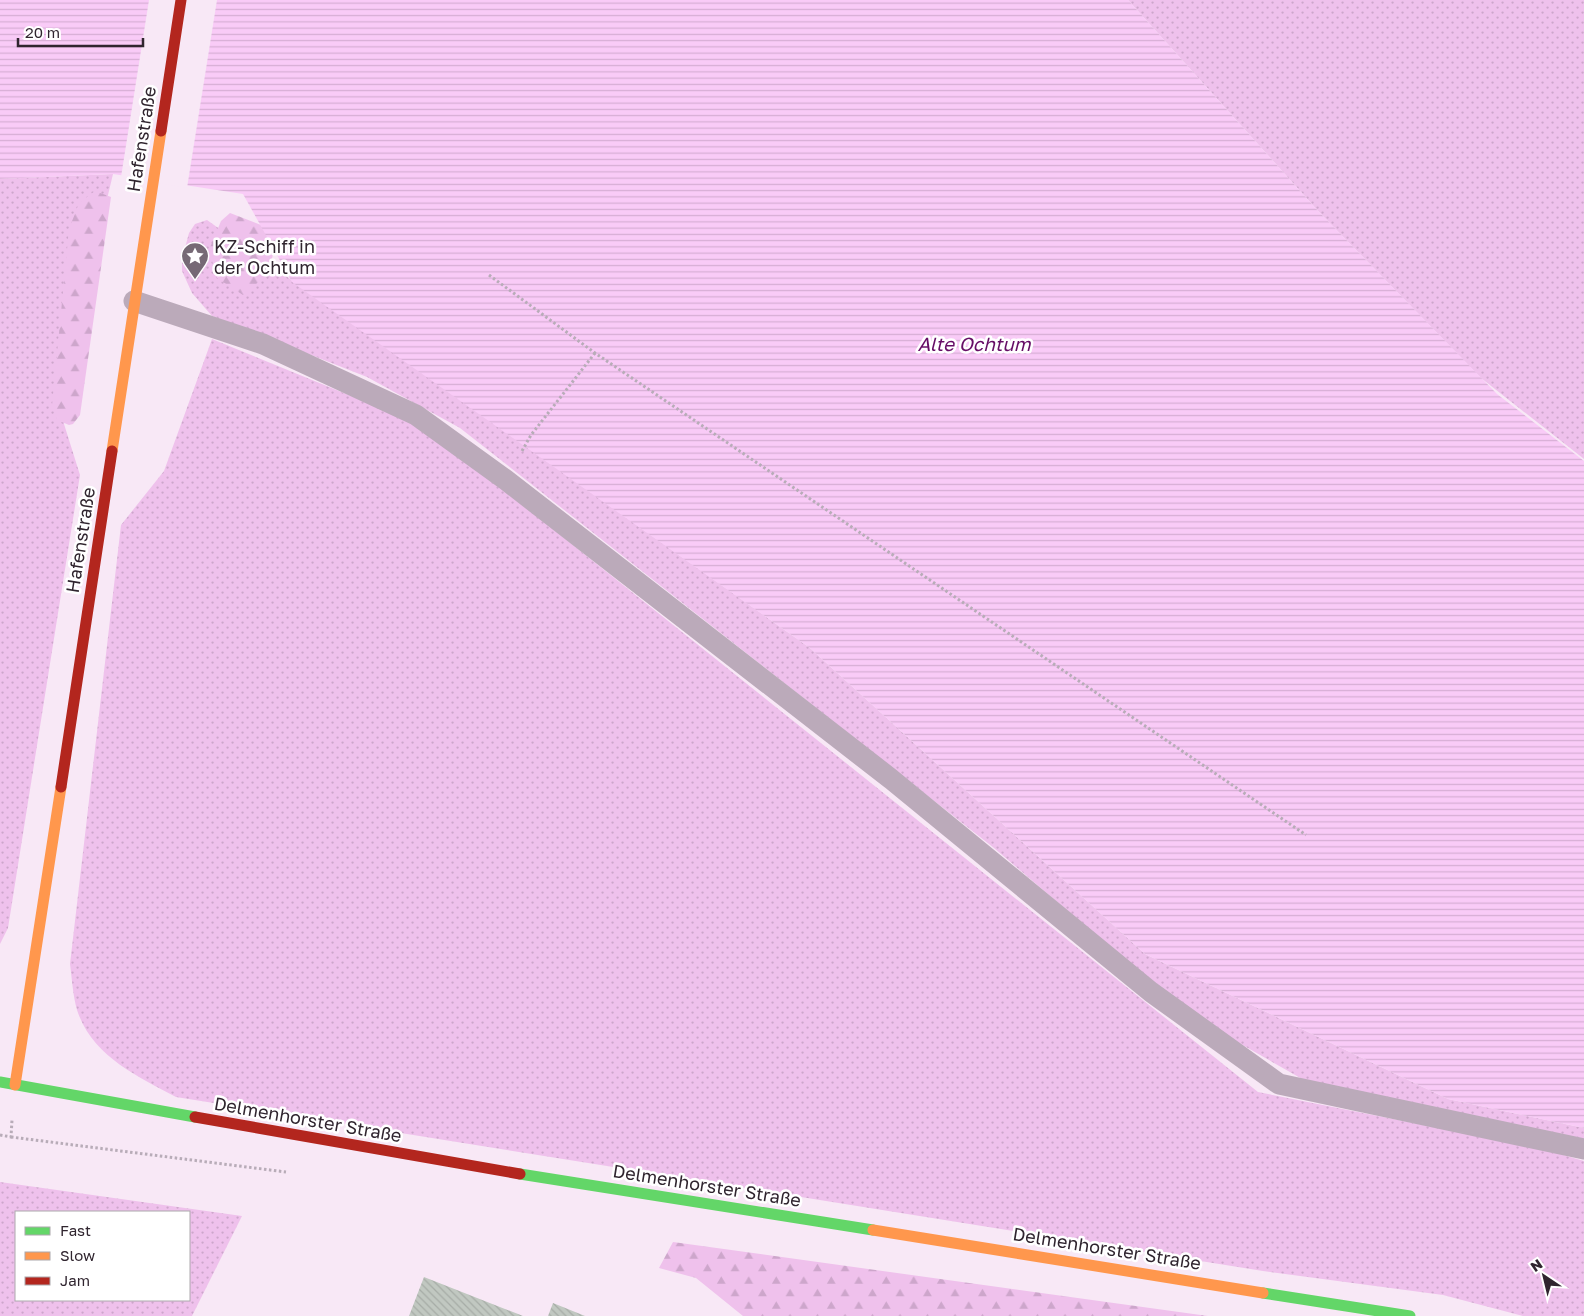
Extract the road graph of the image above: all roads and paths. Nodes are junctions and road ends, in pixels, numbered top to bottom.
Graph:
1 (181, 0) edge
2 (489, 275) dead end
3 (134, 301) junction
4 (595, 354) junction
5 (506, 480) junction
6 (1306, 835) dead end
7 (0, 1082) edge
8 (15, 1085) junction
9 (11, 1137) dead end
10 (1584, 1149) edge
11 (293, 1173) dead end
12 (1410, 1316) edge

1 - 3 main road, Hafenstraße
2 - 4 path
3 - 5 lane
3 - 8 main road, Hafenstraße
4 - 5 path
4 - 6 path
5 - 10 lane
7 - 8 main road, Delmenhorster Straße
8 - 12 main road, Delmenhorster Straße
9 - 11 path

